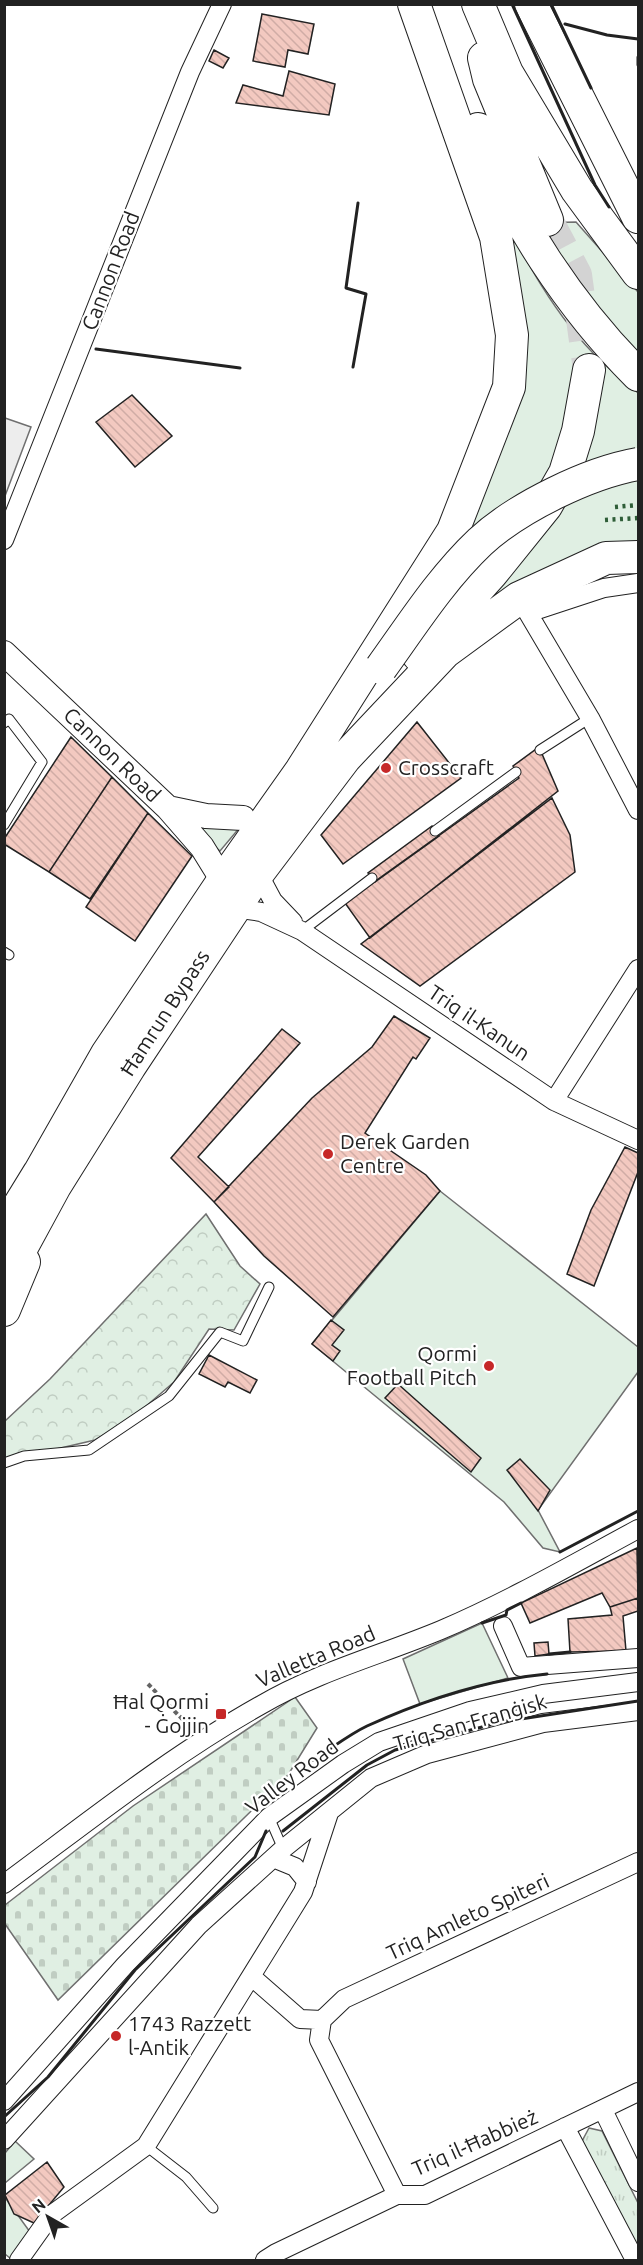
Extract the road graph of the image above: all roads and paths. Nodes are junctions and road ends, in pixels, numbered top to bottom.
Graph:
1 (222, 4) edge
2 (414, 4) edge
3 (419, 4) edge
4 (471, 4) edge
5 (478, 4) edge
6 (531, 4) edge
7 (639, 217) edge
8 (547, 220) tunnel mouth
9 (639, 273) edge
10 (589, 370) tunnel mouth
11 (639, 375) edge
12 (639, 464) edge
13 (4, 540) edge
14 (639, 557) edge
15 (639, 583) edge
16 (528, 613) junction
17 (4, 653) edge
18 (590, 718) junction
19 (4, 723) edge
20 (540, 750) dead end
21 (345, 759) junction
22 (302, 769) junction
23 (516, 772) dead end
24 (168, 808) junction
25 (639, 810) edge
26 (243, 818) dead end
27 (4, 825) edge
28 (288, 830) junction
29 (435, 831) dead end
30 (258, 873) junction
31 (372, 878) dead end
32 (229, 894) junction
33 (302, 931) junction
34 (639, 969) edge
35 (554, 1101) junction
36 (639, 1140) edge
37 (47, 1179) junction
38 (4, 1230) edge
39 (4, 1243) edge
40 (4, 1280) edge
41 (269, 1287) dead end
42 (4, 1310) edge
43 (4, 1463) edge
44 (639, 1529) edge
45 (503, 1626) dead end
46 (639, 1658) edge
47 (639, 1682) edge
48 (148, 1684) dead end
49 (639, 1711) edge
50 (201, 1738) junction
51 (329, 1813) junction
52 (269, 1817) junction
53 (278, 1854) junction
54 (639, 1862) edge
55 (307, 1882) junction
56 (4, 1884) edge
57 (252, 1977) junction
58 (322, 2020) junction
59 (639, 2092) edge
60 (4, 2101) edge
61 (603, 2110) junction
62 (565, 2127) junction
63 (4, 2140) edge
64 (146, 2146) junction
65 (639, 2182) edge
66 (397, 2195) junction
67 (213, 2208) dead end
68 (634, 2259) edge
69 (19, 2260) edge
70 (265, 2260) edge

1 - 13 street, Cannon Road
2 - 22 highway
3 - 11 highway
4 - 8 highway
5 - 9 highway
6 - 7 highway
10 - 21 highway
12 - 22 highway, bridge
14 - 21 highway
15 - 16 street
16 - 18 street
16 - 28 highway
17 - 24 street, Cannon Road
18 - 20 lane
18 - 25 street
19 - 27 lane
21 - 28 highway, Ħamrun Bypass
22 - 32 highway, Ħamrun Bypass
23 - 29 lane
24 - 26 street, Cannon Road
24 - 32 street, Cannon Road
28 - 30 highway, Ħamrun Bypass
30 - 32 highway, Ħamrun Bypass
30 - 33 street, Triq il-Kanun
31 - 33 lane
32 - 33 street, Triq il-Kanun
32 - 37 highway, Ħamrun Bypass
33 - 35 street, Triq il-Kanun
34 - 35 street
35 - 36 street, Triq il-Kanun
37 - 38 highway
37 - 39 highway, Ħamrun Bypass
37 - 40 highway, Ħamrun Bypass
37 - 42 highway
41 - 43 lane
44 - 50 street, Valletta Road
45 - 46 street
47 - 52 street, Valley Road
48 - 50 path
49 - 51 street, Triq San Franġisk
50 - 56 street, Valletta Road
51 - 53 street
51 - 55 street
52 - 53 lane
52 - 60 street, Valley Road
53 - 55 street
53 - 63 street
54 - 58 street, Triq Amleto Spiteri
55 - 57 street
57 - 58 street
57 - 64 street
58 - 66 street
59 - 61 street, Triq il-Ħabbież
61 - 62 street, Triq il-Ħabbież
61 - 65 street
62 - 66 street, Triq il-Ħabbież
62 - 68 street
64 - 67 lane
64 - 69 street
66 - 70 street, Triq il-Ħabbież

